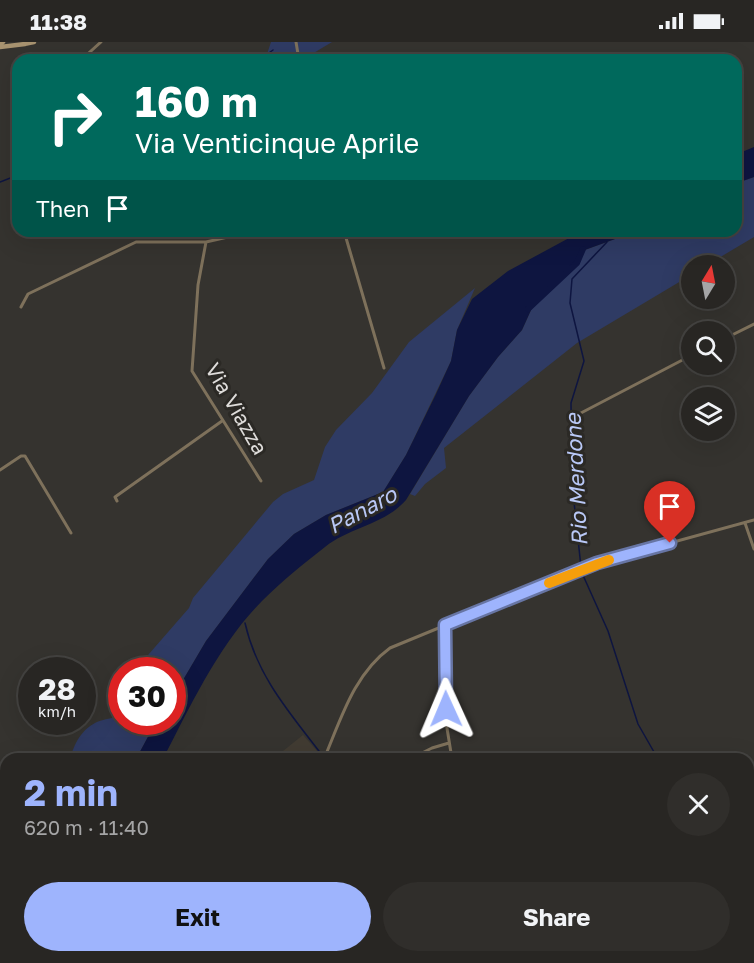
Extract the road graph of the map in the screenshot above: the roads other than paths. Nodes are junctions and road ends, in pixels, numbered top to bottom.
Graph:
1 (35, 42) edge
2 (101, 42) edge
3 (23, 43) edge
4 (1, 44) edge
5 (88, 54) edge
6 (230, 237) edge
7 (346, 237) edge
8 (206, 243) junction
9 (21, 307) dead end
10 (754, 324) edge
11 (735, 334) edge
12 (681, 361) edge
13 (384, 368) dead end
14 (579, 414) dead end
15 (222, 421) junction
16 (0, 470) edge
17 (261, 481) dead end
18 (117, 501) dead end
19 (754, 520) edge
20 (745, 523) junction
21 (71, 533) dead end
22 (754, 549) edge
23 (445, 625) junction
24 (449, 743) junction
25 (327, 753) edge
26 (422, 753) edge
27 (450, 753) edge

1 - 3 main road
2 - 5 street
3 - 4 main road
6 - 8 street
7 - 13 street
8 - 9 street
8 - 15 street, Via Viazza
10 - 11 street
12 - 14 street
15 - 17 street, Via Viazza
15 - 18 street
16 - 21 street
19 - 20 street
20 - 22 street
20 - 23 street
23 - 24 street
23 - 25 street
24 - 26 street
24 - 27 street

